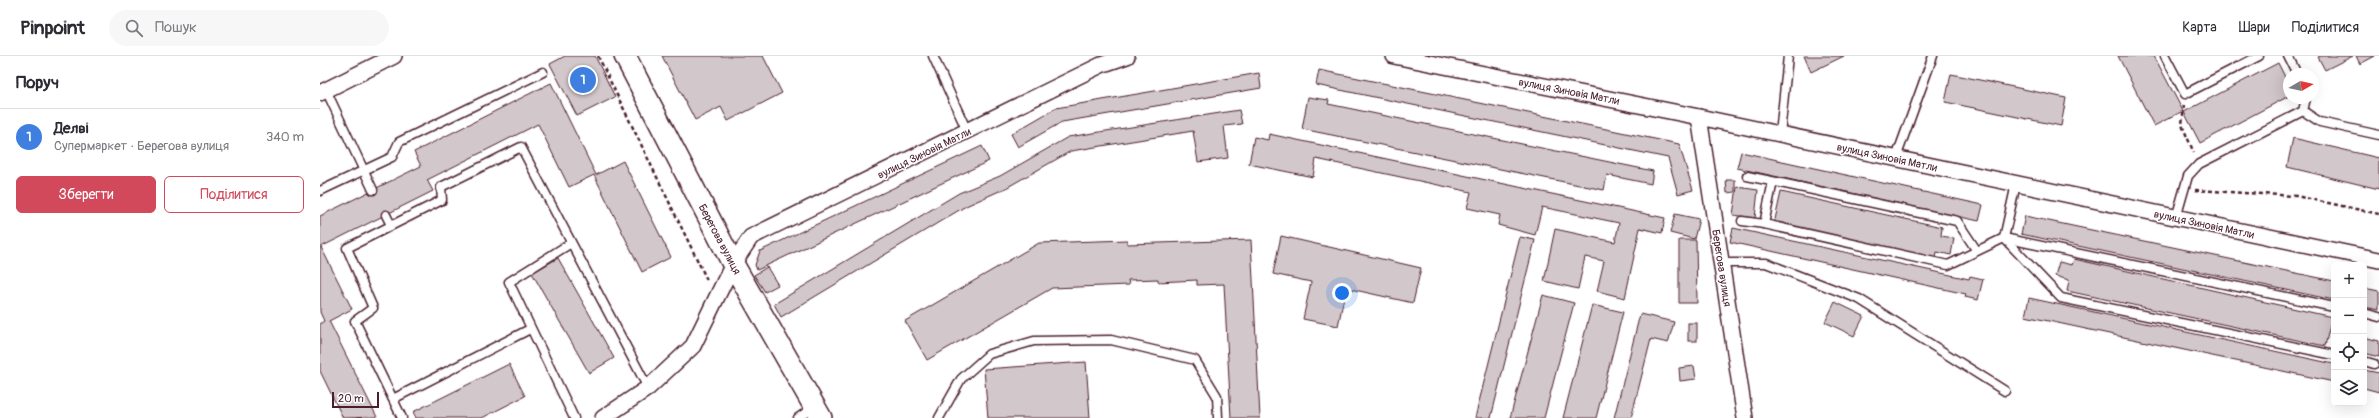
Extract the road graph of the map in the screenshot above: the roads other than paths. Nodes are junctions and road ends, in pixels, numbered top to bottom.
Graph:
1 (394, 56) edge
2 (625, 56) edge
3 (933, 56) edge
4 (1127, 56) edge
5 (1394, 56) edge
6 (1788, 56) edge
7 (1933, 56) edge
8 (2165, 56) edge
9 (2259, 56) edge
10 (2288, 56) edge
11 (2294, 68) edge
12 (543, 72) dead end
13 (323, 92) edge
14 (2305, 104) edge
15 (2303, 111) junction
16 (1699, 117) junction
17 (967, 132) junction
18 (1780, 134) junction
19 (2379, 135) edge
20 (1896, 158) junction
21 (364, 170) junction
22 (1747, 176) dead end
23 (1776, 182) junction
24 (2016, 184) junction
25 (373, 190) dead end
26 (320, 191) edge
27 (386, 215) dead end
28 (2176, 218) junction
29 (1742, 221) dead end
30 (1764, 224) junction
31 (391, 225) junction
32 (2004, 238) junction
33 (571, 243) junction
34 (1977, 251) junction
35 (2379, 260) edge
36 (1721, 263) junction
37 (733, 264) junction
38 (2331, 306) edge
39 (2367, 314) edge
40 (2379, 316) edge
41 (530, 329) junction
42 (2331, 354) edge
43 (2367, 362) edge
44 (2374, 364) dead end
45 (648, 388) junction
46 (2005, 391) dead end
47 (393, 399) junction
48 (811, 414) edge
49 (402, 418) edge
50 (574, 418) edge
51 (603, 418) edge
52 (939, 418) edge
53 (1218, 418) edge
54 (1745, 418) edge

1 - 13 street
2 - 37 street, Берегова вулиця
3 - 17 lane
4 - 17 street, вулиця Зиновія Матли
5 - 16 street, вулиця Зиновія Матли
6 - 18 lane
7 - 20 lane
8 - 9 lane
10 - 11 lane
12 - 21 lane
13 - 21 lane
14 - 15 lane
15 - 19 lane
15 - 28 lane
16 - 18 street, вулиця Зиновія Матли
16 - 36 street, Берегова вулиця
17 - 37 street, вулиця Зиновія Матли
18 - 20 street, вулиця Зиновія Матли
20 - 24 street, вулиця Зиновія Матли
21 - 25 lane
21 - 26 lane
22 - 23 lane
23 - 30 lane
23 - 34 lane
24 - 28 street, вулиця Зиновія Матли
24 - 32 lane
27 - 31 lane
28 - 35 street, вулиця Зиновія Матли
29 - 30 lane
30 - 34 lane
31 - 33 lane
31 - 47 lane
32 - 34 lane
32 - 38 lane
32 - 42 lane
33 - 41 lane
33 - 45 lane
36 - 46 lane
36 - 54 street, Берегова вулиця
37 - 45 street, вулиця Зиновія Матли
37 - 48 street, Берегова вулиця
39 - 40 lane
41 - 47 lane
41 - 50 lane
43 - 44 lane
45 - 51 street, вулиця Зиновія Матли
47 - 49 lane
52 - 53 lane

